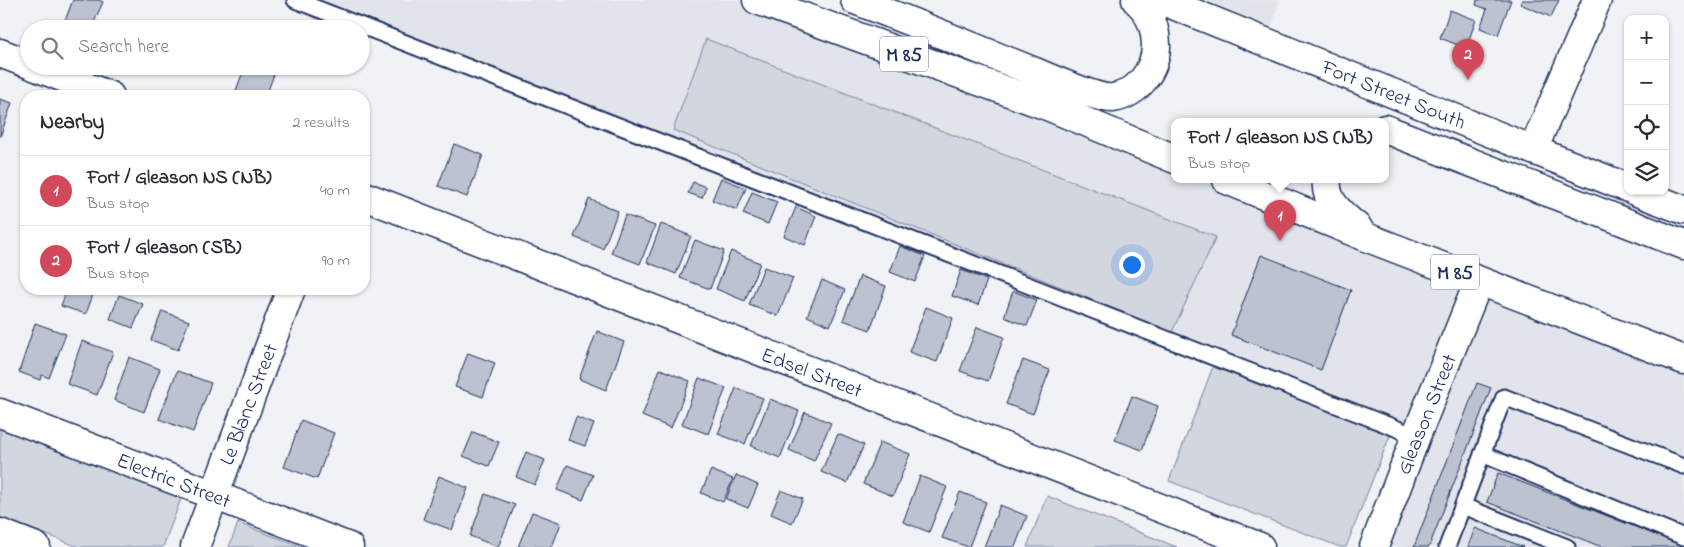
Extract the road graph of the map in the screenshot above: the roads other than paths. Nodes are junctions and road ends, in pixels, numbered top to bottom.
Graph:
1 (294, 0) edge
2 (758, 0) edge
3 (855, 0) edge
4 (1136, 0) edge
5 (1161, 0) edge
6 (1597, 0) edge
7 (345, 20) edge
8 (370, 30) edge
9 (0, 53) edge
10 (20, 61) edge
11 (57, 75) edge
12 (95, 90) edge
13 (1389, 131) edge
14 (1533, 150) junction
15 (1171, 156) edge
16 (1234, 183) edge
17 (1326, 183) edge
18 (1624, 186) edge
19 (1645, 195) edge
20 (370, 198) edge
21 (1684, 210) edge
22 (1371, 239) junction
23 (1684, 245) edge
24 (1479, 281) junction
25 (289, 295) edge
26 (1684, 360) edge
27 (0, 414) edge
28 (1416, 436) junction
29 (1482, 454) junction
30 (1684, 466) edge
31 (214, 495) junction
32 (1463, 506) junction
33 (0, 533) edge
34 (1684, 537) edge
35 (36, 547) edge
36 (195, 547) edge
37 (349, 547) edge
38 (1260, 547) edge
39 (1374, 547) edge
40 (1447, 547) edge
41 (1567, 547) edge

1 - 7 lane
2 - 15 main road, M 85
3 - 4 main road
5 - 14 main road, Fort Street South
6 - 14 main road
8 - 28 lane
9 - 10 main road
11 - 12 main road
13 - 23 main road
14 - 18 main road, Fort Street South
16 - 22 main road, M 85
17 - 22 main road
19 - 21 main road
20 - 38 main road, Edsel Street
22 - 24 main road, M 85
24 - 26 main road, M 85
24 - 28 main road, Gleason Street
25 - 31 main road, Le Blanc Street
27 - 31 main road, Electric Street
28 - 39 main road, Gleason Street
29 - 30 lane
29 - 32 lane
29 - 34 lane
31 - 36 main road, Le Blanc Street
31 - 37 main road, Electric Street
32 - 40 lane
32 - 41 lane
33 - 35 main road

